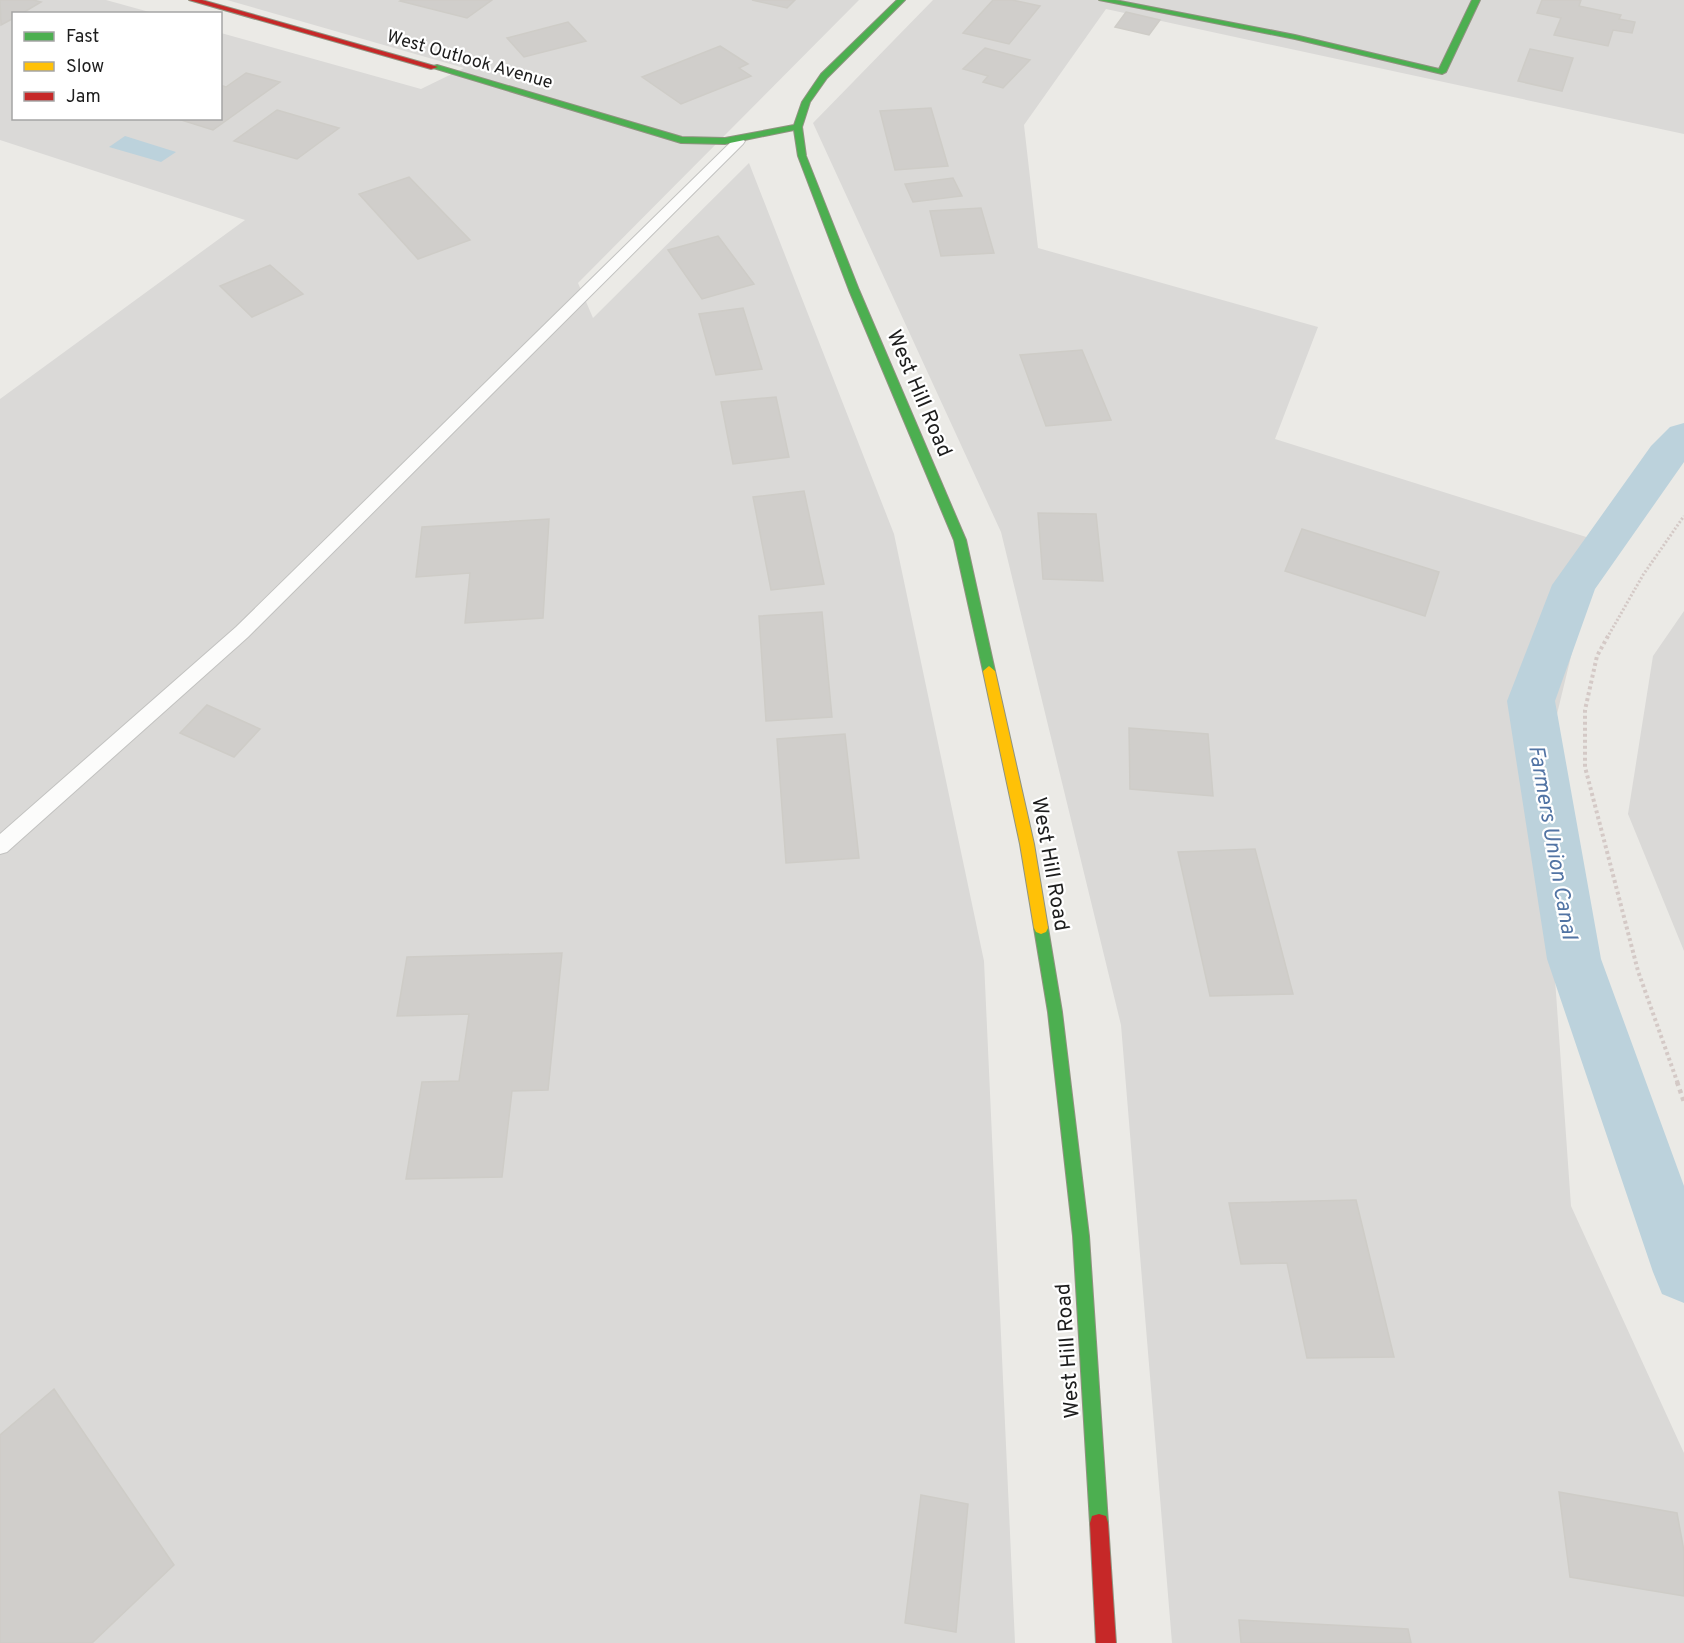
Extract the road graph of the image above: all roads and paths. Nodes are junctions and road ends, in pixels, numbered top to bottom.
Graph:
1 (193, 0) edge
2 (901, 0) edge
3 (1103, 0) edge
4 (1476, 0) edge
5 (798, 127) junction
6 (739, 141) junction
7 (1684, 516) edge
8 (0, 846) edge
9 (1684, 1102) edge
10 (1106, 1643) edge

1 - 6 street, West Outlook Avenue
2 - 5 street, West Hill Road
3 - 4 street
5 - 6 street
5 - 10 street, West Hill Road
6 - 8 lane
7 - 9 path

